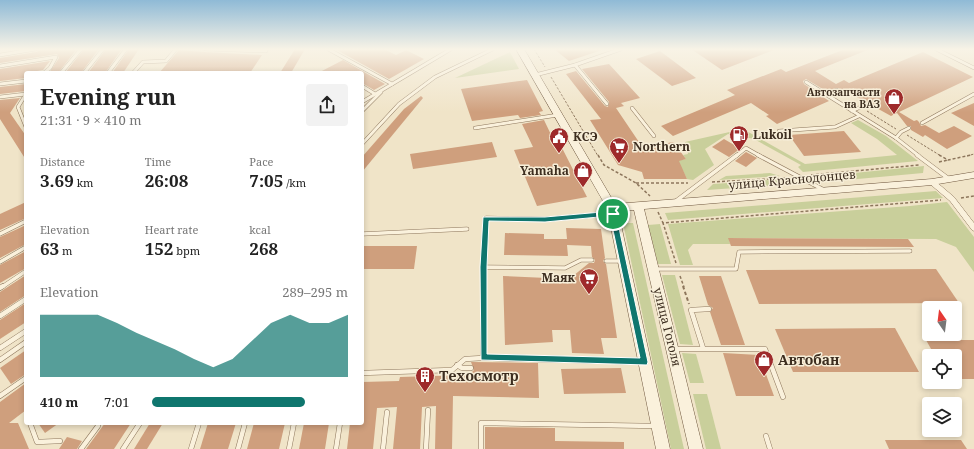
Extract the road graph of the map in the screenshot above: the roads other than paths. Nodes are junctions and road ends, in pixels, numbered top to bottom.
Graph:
1 (366, 70) edge
2 (416, 70) edge
3 (449, 70) edge
4 (532, 70) edge
5 (553, 70) edge
6 (579, 70) edge
7 (535, 75) junction
8 (24, 81) edge
9 (806, 82) dead end
10 (0, 84) edge
11 (392, 84) junction
12 (364, 87) edge
13 (386, 87) junction
14 (837, 90) dead end
15 (24, 94) edge
16 (375, 94) junction
17 (825, 94) junction
18 (974, 94) edge
19 (0, 97) edge
20 (24, 97) edge
21 (364, 101) edge
22 (607, 104) dead end
23 (865, 105) dead end
24 (632, 108) dead end
25 (364, 109) edge
26 (852, 111) junction
27 (558, 115) junction
28 (859, 116) junction
29 (24, 122) edge
30 (922, 123) dead end
31 (475, 128) dead end
32 (909, 128) dead end
33 (779, 131) dead end
34 (654, 136) dead end
35 (896, 138) junction
36 (364, 142) edge
37 (974, 174) edge
38 (949, 179) junction
39 (932, 182) junction
40 (825, 190) junction
41 (675, 202) junction
42 (638, 205) junction
43 (613, 211) junction
44 (24, 222) edge
45 (467, 228) dead end
46 (974, 228) edge
47 (0, 234) edge
48 (364, 234) edge
49 (24, 248) edge
50 (910, 251) dead end
51 (592, 260) dead end
52 (606, 261) dead end
53 (623, 261) junction
54 (0, 262) edge
55 (483, 267) junction
56 (653, 269) junction
57 (24, 272) edge
58 (0, 288) edge
59 (24, 300) edge
60 (709, 309) dead end
61 (0, 316) edge
62 (24, 332) edge
63 (24, 343) edge
64 (0, 348) edge
65 (703, 348) junction
66 (672, 349) junction
67 (484, 358) junction
68 (0, 360) edge
69 (644, 362) junction
70 (457, 365) junction
71 (471, 368) dead end
72 (364, 372) edge
73 (24, 379) edge
74 (0, 395) edge
75 (783, 397) dead end
76 (428, 410) dead end
77 (387, 412) dead end
78 (31, 425) edge
79 (139, 425) edge
80 (198, 425) edge
81 (244, 425) edge
82 (294, 425) edge
83 (340, 425) edge
84 (98, 426) dead end
85 (658, 426) junction
86 (766, 436) dead end
87 (60, 441) dead end
88 (82, 449) edge
89 (123, 449) edge
90 (191, 449) edge
91 (238, 449) edge
92 (289, 449) edge
93 (336, 449) edge
94 (383, 449) edge
95 (426, 449) edge
96 (481, 449) edge
97 (663, 449) edge
98 (696, 449) edge
99 (770, 449) edge

1 - 11 lane
2 - 11 lane
3 - 36 lane
4 - 7 main road
5 - 7 lane
6 - 22 lane
7 - 27 main road
8 - 10 lane
9 - 17 lane
11 - 13 lane
12 - 16 lane
13 - 16 lane
13 - 25 lane
14 - 17 lane
15 - 19 lane
16 - 21 lane
17 - 26 lane
18 - 30 lane
20 - 29 lane
23 - 26 lane
24 - 34 lane
26 - 28 lane
27 - 31 lane
27 - 43 main road
28 - 33 lane
28 - 35 lane
32 - 35 lane
35 - 38 lane
37 - 38 main road, улица Краснодонцев
38 - 39 main road, улица Краснодонцев
39 - 40 main road, улица Краснодонцев
39 - 46 street
40 - 41 main road, улица Краснодонцев
40 - 41 lane
41 - 42 main road, улица Краснодонцев
42 - 43 main road, улица Краснодонцев
42 - 56 main road, улица Гоголя
43 - 53 main road
43 - 55 lane
44 - 47 lane
45 - 48 lane
49 - 54 lane
50 - 56 lane
51 - 55 lane
52 - 53 lane
53 - 69 main road
55 - 67 lane
56 - 66 main road, улица Гоголя
57 - 58 lane
59 - 61 lane
60 - 65 lane
62 - 64 lane
63 - 68 lane
65 - 66 lane
65 - 75 lane
66 - 98 main road, улица Гоголя
67 - 69 lane
67 - 70 lane
69 - 85 main road
70 - 71 lane
70 - 72 lane
73 - 74 lane
76 - 95 lane
77 - 94 lane
78 - 87 lane
79 - 89 lane
80 - 90 lane
81 - 91 lane
82 - 92 lane
83 - 93 lane
84 - 88 lane
85 - 96 lane
85 - 97 main road
86 - 99 lane

